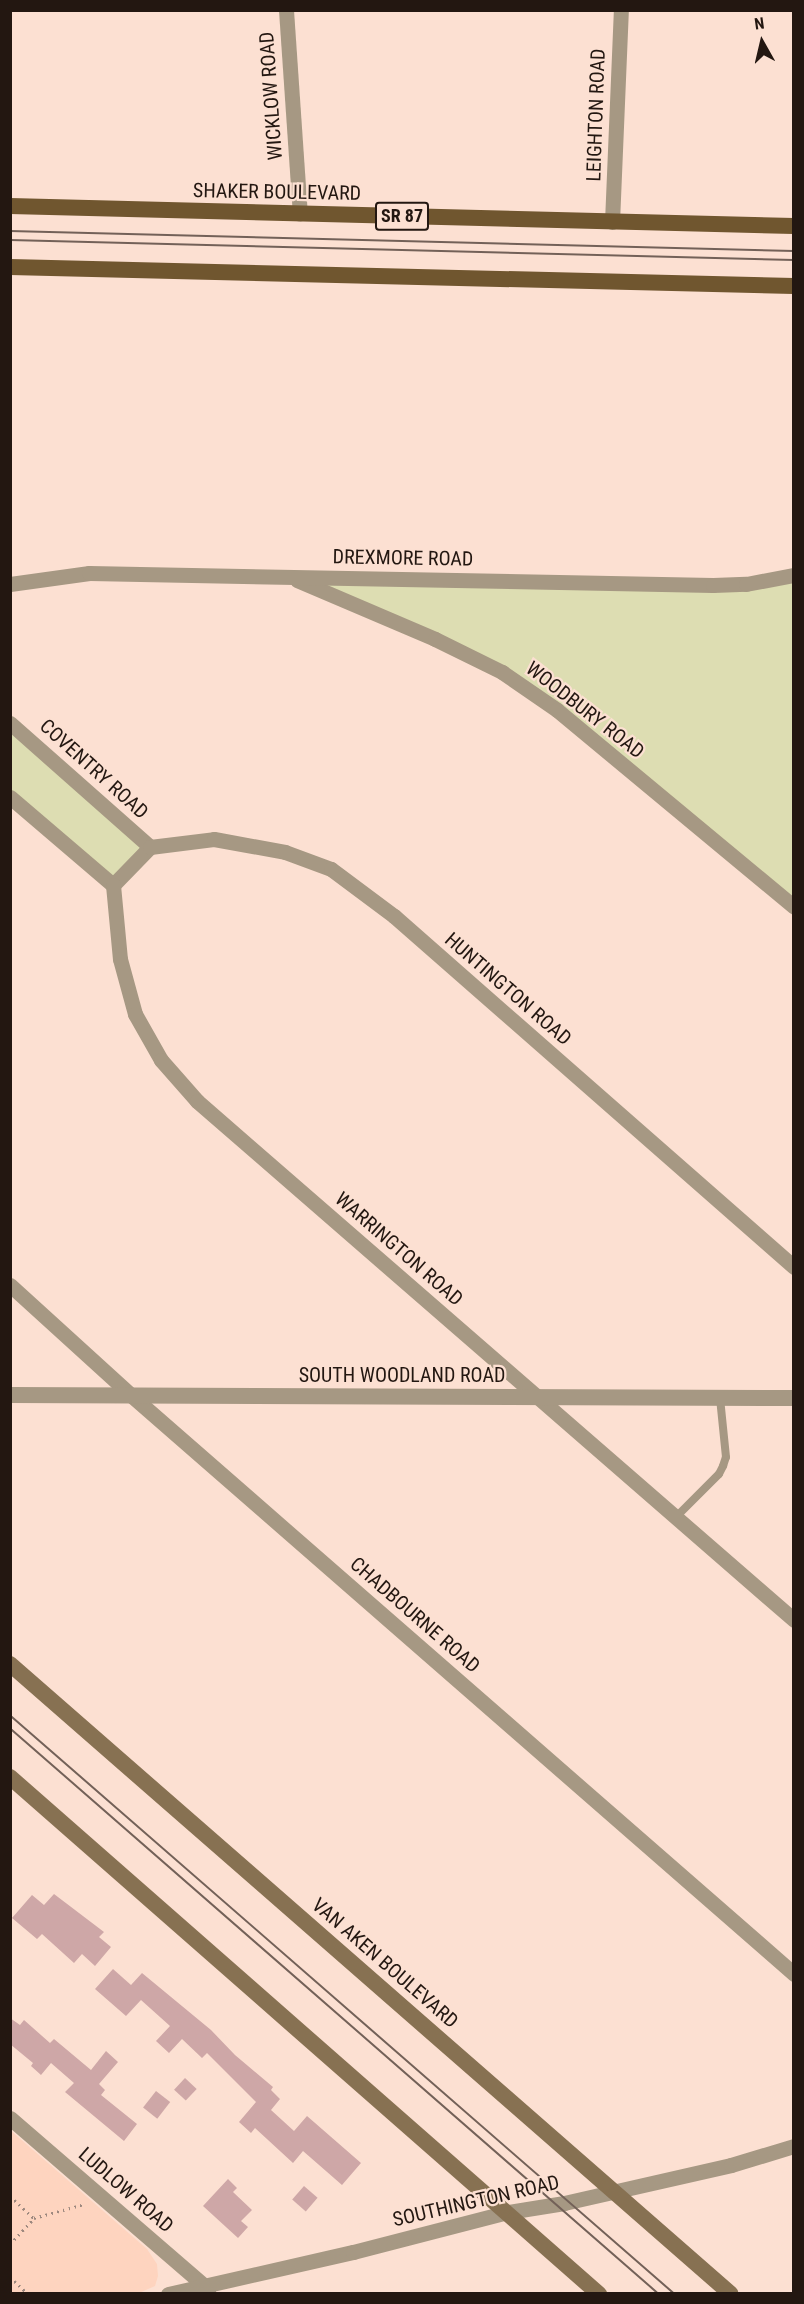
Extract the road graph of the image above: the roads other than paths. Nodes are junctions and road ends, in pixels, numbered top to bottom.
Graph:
1 (286, 10) edge
2 (621, 10) edge
3 (10, 206) edge
4 (300, 214) junction
5 (612, 222) junction
6 (794, 226) edge
7 (10, 267) edge
8 (794, 286) edge
9 (794, 575) edge
10 (289, 576) junction
11 (10, 584) edge
12 (10, 723) edge
13 (10, 797) edge
14 (150, 847) junction
15 (113, 885) junction
16 (794, 907) edge
17 (794, 1267) edge
18 (10, 1285) edge
19 (10, 1395) edge
20 (132, 1396) junction
21 (536, 1396) junction
22 (720, 1397) junction
23 (794, 1398) edge
24 (675, 1518) junction
25 (794, 1620) edge
26 (10, 1664) edge
27 (10, 1778) edge
28 (794, 1974) edge
29 (10, 2118) edge
30 (794, 2146) edge
31 (615, 2192) junction
32 (508, 2212) junction
33 (208, 2289) edge
34 (168, 2294) edge
35 (599, 2294) edge
36 (731, 2294) edge

1 - 4 street, WICKLOW ROAD
2 - 5 street, LEIGHTON ROAD
3 - 4 main road, SHAKER BOULEVARD / SR 87
4 - 5 main road, SHAKER BOULEVARD / SR 87
5 - 6 main road, SHAKER BOULEVARD / SR 87
7 - 8 main road
9 - 10 street, DREXMORE ROAD
10 - 11 street, DREXMORE ROAD
10 - 16 street, WOODBURY ROAD
12 - 14 street, COVENTRY ROAD
13 - 15 street
14 - 15 street
14 - 17 street, HUNTINGTON ROAD
15 - 21 street, WARRINGTON ROAD
18 - 20 street, CHADBOURNE ROAD
19 - 20 street, SOUTH WOODLAND ROAD
20 - 21 street, SOUTH WOODLAND ROAD
20 - 28 street, CHADBOURNE ROAD
21 - 22 street, SOUTH WOODLAND ROAD
21 - 24 street, WARRINGTON ROAD
22 - 23 street, SOUTH WOODLAND ROAD
22 - 24 lane
24 - 25 street, WARRINGTON ROAD
26 - 31 main road, VAN AKEN BOULEVARD
27 - 32 main road
29 - 33 street, LUDLOW ROAD
30 - 31 street, SOUTHINGTON ROAD
31 - 32 street, SOUTHINGTON ROAD
31 - 36 main road, VAN AKEN BOULEVARD
32 - 33 street, SOUTHINGTON ROAD
32 - 35 main road
33 - 34 street, SOUTHINGTON ROAD

